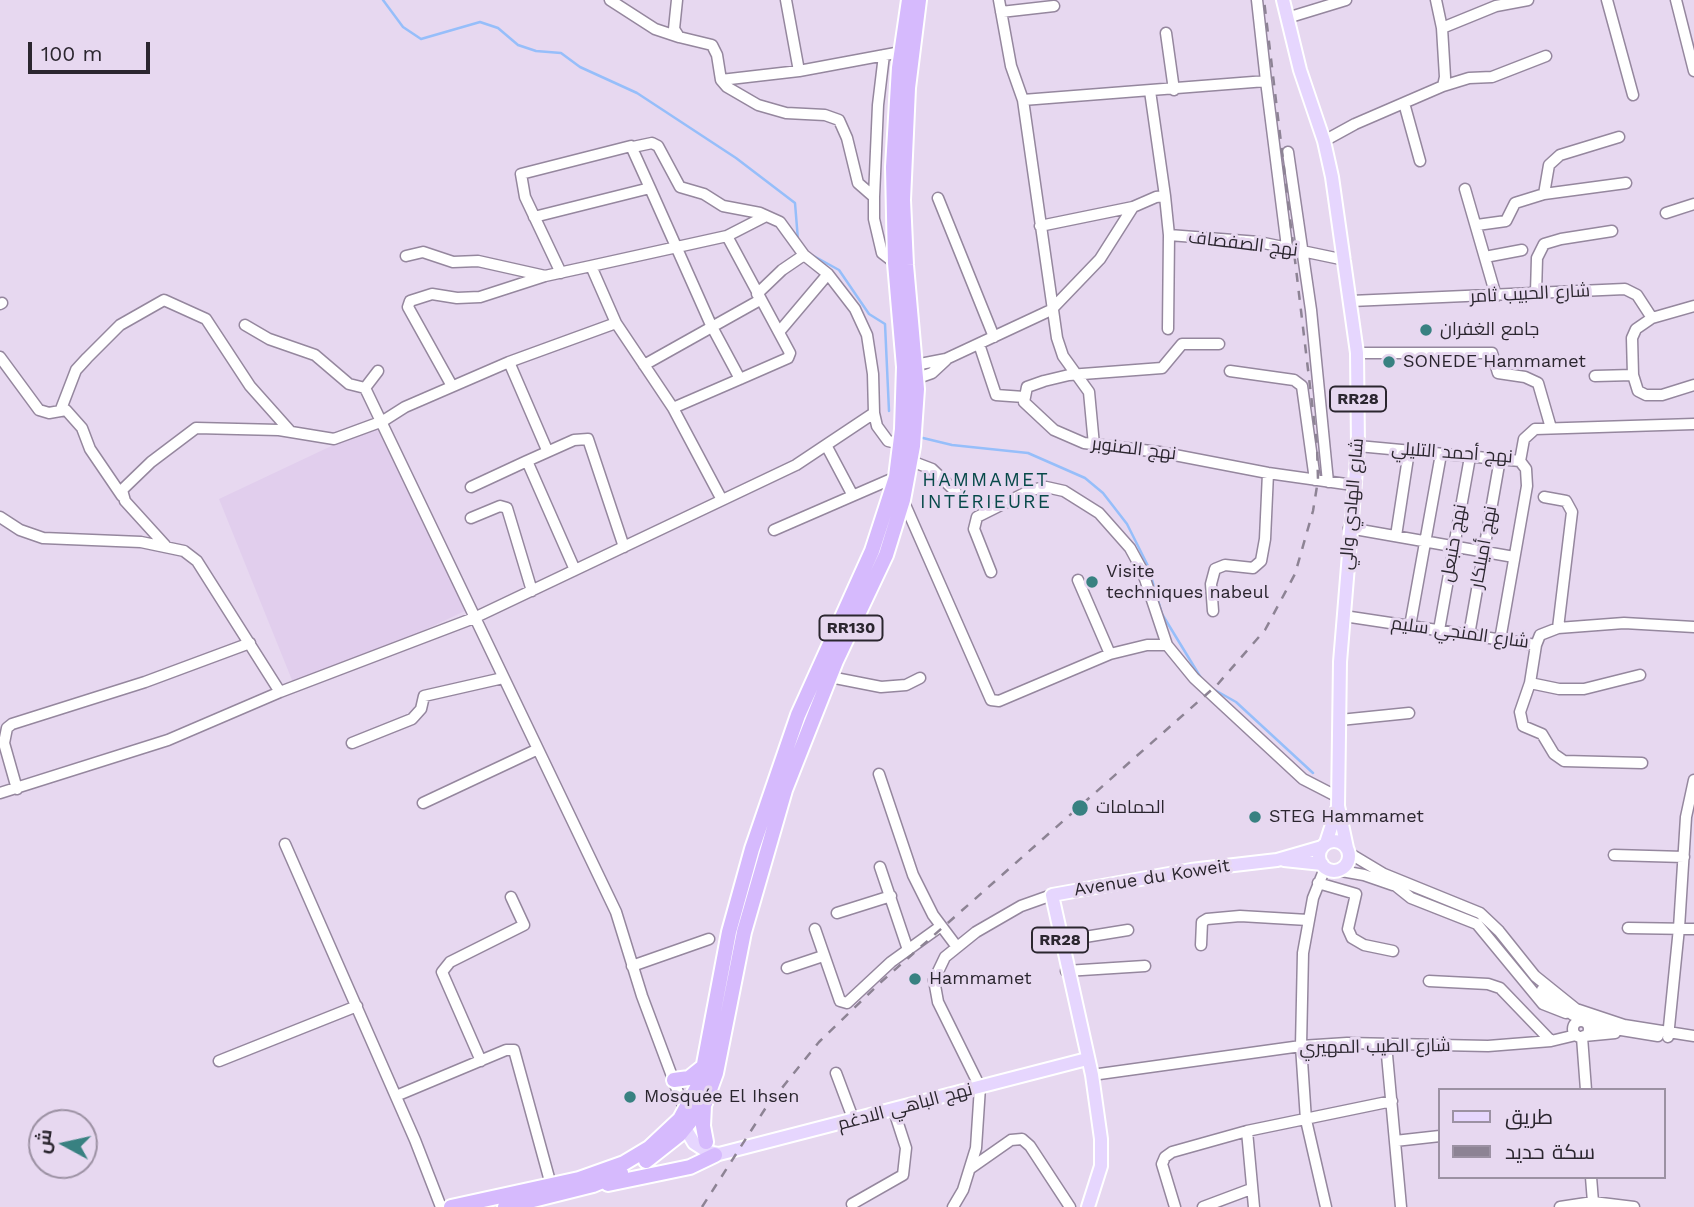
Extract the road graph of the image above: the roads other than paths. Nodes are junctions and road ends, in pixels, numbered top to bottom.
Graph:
1 (677, 0) edge
2 (786, 0) edge
3 (909, 0) edge
4 (919, 0) edge
5 (999, 0) edge
6 (1257, 0) edge
7 (1283, 0) edge
8 (1346, 0) edge
9 (1436, 0) edge
10 (1528, 0) edge
11 (1607, 0) edge
12 (1676, 0) edge
13 (613, 1) edge
14 (1054, 6) dead end
15 (1000, 12) junction
16 (1287, 18) junction
17 (1442, 28) junction
18 (1166, 33) dead end
19 (679, 37) junction
20 (901, 52) junction
21 (884, 55) junction
22 (1546, 56) dead end
23 (799, 71) junction
24 (1694, 71) edge
25 (721, 80) junction
26 (1266, 81) junction
27 (1443, 86) junction
28 (1174, 90) junction
29 (1150, 91) junction
30 (1633, 95) dead end
31 (1023, 100) junction
32 (1404, 103) junction
33 (1619, 137) dead end
34 (1324, 141) junction
35 (633, 147) junction
36 (1288, 152) dead end
37 (1420, 161) dead end
38 (1626, 183) dead end
39 (650, 188) junction
40 (1465, 189) dead end
41 (1544, 194) junction
42 (1166, 196) junction
43 (874, 197) junction
44 (938, 198) dead end
45 (1694, 204) edge
46 (1133, 206) junction
47 (1666, 213) dead end
48 (766, 216) junction
49 (534, 217) junction
50 (1477, 225) junction
51 (1040, 226) junction
52 (1612, 231) dead end
53 (1169, 235) junction
54 (727, 236) junction
55 (676, 245) junction
56 (1287, 247) junction
57 (1302, 250) junction
58 (1522, 250) dead end
59 (804, 255) junction
60 (406, 256) dead end
61 (1485, 257) junction
62 (1346, 260) junction
63 (895, 263) junction
64 (591, 266) junction
65 (561, 273) junction
66 (828, 274) junction
67 (545, 276) junction
68 (1536, 293) junction
69 (1496, 296) junction
70 (759, 297) junction
71 (1351, 301) junction
72 (1694, 306) edge
73 (1051, 310) junction
74 (1652, 318) junction
75 (616, 323) junction
76 (245, 325) dead end
77 (711, 325) junction
78 (1168, 330) dead end
79 (779, 332) junction
80 (994, 337) junction
81 (979, 344) junction
82 (1219, 344) dead end
83 (1357, 354) junction
84 (0, 357) edge
85 (509, 362) junction
86 (644, 365) junction
87 (378, 371) dead end
88 (1230, 372) dead end
89 (910, 373) junction
90 (1078, 375) junction
91 (1633, 375) junction
92 (1595, 376) dead end
93 (740, 379) junction
94 (1694, 385) edge
95 (452, 386) junction
96 (365, 388) junction
97 (1024, 397) junction
98 (673, 408) junction
99 (61, 409) junction
100 (874, 413) junction
101 (383, 421) junction
102 (1694, 424) edge
103 (1551, 428) junction
104 (881, 431) junction
105 (291, 433) junction
106 (908, 438) junction
107 (827, 445) junction
108 (1094, 445) junction
109 (1358, 446) junction
110 (547, 450) junction
111 (1409, 451) junction
112 (1441, 454) junction
113 (1470, 457) junction
114 (1500, 459) junction
115 (527, 461) junction
116 (911, 461) junction
117 (1520, 461) junction
118 (1268, 473) junction
119 (896, 477) junction
120 (1315, 480) junction
121 (1328, 482) junction
122 (1353, 485) junction
123 (471, 487) dead end
124 (956, 492) dead end
125 (852, 494) junction
126 (122, 496) junction
127 (1544, 497) dead end
128 (722, 500) junction
129 (903, 500) junction
130 (0, 517) edge
131 (471, 518) dead end
132 (1349, 528) junction
133 (774, 530) dead end
134 (1396, 536) junction
135 (1425, 541) junction
136 (165, 545) junction
137 (1454, 546) junction
138 (624, 547) junction
139 (1484, 552) junction
140 (1514, 557) junction
141 (575, 570) junction
142 (991, 572) dead end
143 (1078, 580) dead end
144 (532, 591) junction
145 (1213, 611) dead end
146 (1344, 616) junction
147 (474, 618) junction
148 (1410, 626) junction
149 (1694, 626) edge
150 (1558, 628) junction
151 (1439, 630) junction
152 (1469, 635) junction
153 (1500, 640) junction
154 (250, 643) junction
155 (1167, 645) junction
156 (1536, 645) junction
157 (1110, 654) junction
158 (1640, 675) dead end
159 (830, 677) junction
160 (503, 678) junction
161 (920, 678) dead end
162 (1530, 683) junction
163 (280, 692) junction
164 (1409, 713) dead end
165 (1340, 720) junction
166 (352, 743) dead end
167 (536, 750) junction
168 (1642, 763) dead end
169 (879, 774) dead end
170 (1694, 780) edge
171 (17, 789) junction
172 (0, 793) edge
173 (1338, 801) junction
174 (423, 803) dead end
175 (285, 844) dead end
176 (1324, 845) junction
177 (1348, 851) junction
178 (1614, 855) dead end
179 (1684, 857) junction
180 (1277, 860) junction
181 (880, 867) dead end
182 (1328, 867) junction
183 (1318, 883) junction
184 (1052, 895) junction
185 (891, 896) junction
186 (511, 897) dead end
187 (1465, 912) junction
188 (837, 913) dead end
189 (1308, 920) junction
190 (941, 926) junction
191 (1628, 928) dead end
192 (1679, 928) junction
193 (815, 929) dead end
194 (1694, 929) edge
195 (1128, 930) dead end
196 (709, 939) dead end
197 (1060, 941) junction
198 (1201, 945) dead end
199 (957, 947) junction
200 (908, 950) junction
201 (1393, 951) dead end
202 (823, 956) junction
203 (632, 966) junction
204 (1144, 966) dead end
205 (787, 968) dead end
206 (1066, 971) junction
207 (1430, 981) dead end
208 (356, 1006) junction
209 (1582, 1018) junction
210 (1623, 1032) junction
211 (1668, 1034) junction
212 (1581, 1036) junction
213 (1694, 1036) edge
214 (1551, 1041) junction
215 (1386, 1044) junction
216 (1301, 1046) junction
217 (1087, 1059) junction
218 (219, 1061) dead end
219 (481, 1061) junction
220 (705, 1065) junction
221 (836, 1073) dead end
222 (1092, 1075) junction
223 (674, 1080) junction
224 (980, 1087) junction
225 (1586, 1088) edge
226 (396, 1096) junction
227 (1392, 1101) junction
228 (705, 1103) junction
229 (894, 1111) junction
230 (684, 1116) junction
231 (1306, 1120) junction
232 (854, 1121) junction
233 (1247, 1131) junction
234 (1438, 1136) edge
235 (1395, 1141) junction
236 (706, 1142) junction
237 (719, 1154) junction
238 (971, 1168) junction
239 (1591, 1179) edge
240 (551, 1185) junction
241 (593, 1185) junction
242 (1251, 1189) junction
243 (1592, 1202) junction
244 (852, 1204) dead end
245 (440, 1207) edge
246 (450, 1207) edge
247 (505, 1207) edge
248 (953, 1207) edge
249 (1070, 1207) edge
250 (1088, 1207) edge
251 (1175, 1207) edge
252 (1203, 1207) edge
253 (1254, 1207) edge
254 (1326, 1207) edge
255 (1401, 1207) edge
256 (1560, 1207) edge
257 (1634, 1207) edge

1 - 19 street
2 - 23 street
3 - 20 highway, RR130
4 - 89 highway, RR130
5 - 15 street
6 - 26 street
7 - 16 main road, شارع الهادي والي / RR28
8 - 16 street
9 - 17 street
10 - 17 street
11 - 30 street
12 - 24 street
13 - 19 street
14 - 15 street
15 - 31 street
16 - 34 main road, شارع الهادي والي / RR28
17 - 27 street
18 - 28 street
19 - 25 street
20 - 21 street
20 - 63 highway, RR130
21 - 23 street
21 - 43 street
22 - 27 street
23 - 25 street
25 - 43 street
26 - 28 street
26 - 56 street
27 - 32 street
28 - 29 street
29 - 31 street
29 - 42 street, نهج الصفصاف
31 - 51 street
32 - 34 street
32 - 37 street
33 - 41 street
34 - 62 main road, شارع الهادي والي / RR28
35 - 39 street
35 - 48 street
35 - 49 street
36 - 57 street
38 - 41 street
39 - 49 street
39 - 55 street
40 - 50 street
41 - 50 street
42 - 46 street
42 - 53 street, نهج الصفصاف
43 - 63 street
44 - 80 street
45 - 47 street
46 - 51 street
46 - 73 street
48 - 54 street
48 - 59 street
49 - 65 street
50 - 61 street
51 - 73 street
52 - 68 street
53 - 56 street, نهج الصفصاف
53 - 78 street
54 - 55 street
54 - 70 street
55 - 64 street
55 - 77 street
56 - 57 street, نهج الصفصاف
57 - 62 street, نهج الصفصاف
57 - 121 street
58 - 61 street
59 - 66 street
59 - 70 street
60 - 67 street
61 - 69 street
62 - 71 main road, شارع الهادي والي / RR28
63 - 89 highway, RR130
64 - 65 street
64 - 75 street
65 - 67 street
66 - 79 street
66 - 100 street
67 - 95 street
68 - 69 street, شارع الحبيب ثامر
68 - 74 street, شارع الحبيب ثامر
69 - 71 street, شارع الحبيب ثامر
70 - 77 street
70 - 79 street
71 - 83 main road, شارع الهادي والي / RR28
72 - 74 street
73 - 80 street
73 - 90 street
74 - 91 street
75 - 85 street
75 - 86 street
76 - 96 street
77 - 86 street
77 - 93 street
79 - 93 street
80 - 81 street
81 - 89 street
81 - 97 street
82 - 90 street
83 - 103 street
83 - 109 main road, شارع الهادي والي / RR28
84 - 99 street
85 - 95 street
85 - 110 street
86 - 98 street
87 - 96 street
88 - 120 street
89 - 106 highway, RR130
90 - 97 street
90 - 108 street
91 - 92 street
91 - 94 street
93 - 98 street
95 - 101 street
96 - 101 street
97 - 108 street, نهج الصنوبر
98 - 128 street
99 - 105 street
99 - 126 street
100 - 104 street
100 - 107 street
101 - 105 street
101 - 147 street
102 - 103 street, نهج أحمد التليلي
103 - 117 street, نهج أحمد التليلي
104 - 106 street
104 - 106 street
105 - 126 street
106 - 116 highway, RR130
106 - 119 highway, RR130
107 - 125 street
107 - 128 street
108 - 118 street, نهج الصنوبر
109 - 111 street, نهج أحمد التليلي
109 - 122 main road, شارع الهادي والي / RR28
110 - 115 street
110 - 138 street
111 - 112 street, نهج أحمد التليلي
111 - 134 street
112 - 113 street, نهج أحمد التليلي
112 - 135 street
113 - 114 street, نهج أحمد التليلي
113 - 137 street, نهج حنبعل
114 - 117 street, نهج أحمد التليلي
114 - 139 street, نهج أميلكار
115 - 123 street
115 - 141 street
116 - 124 street
116 - 129 highway, RR130
117 - 140 street
118 - 120 street, نهج الصنوبر
118 - 145 street
119 - 125 street
119 - 220 highway, RR130
120 - 121 street, نهج الصنوبر
121 - 122 street, نهج الصنوبر
122 - 132 main road, شارع الهادي والي / RR28
125 - 133 street
126 - 136 street
127 - 150 street
128 - 138 street
129 - 157 street
129 - 159 highway, RR130
130 - 136 street
131 - 144 street
132 - 134 street
132 - 146 main road, شارع الهادي والي / RR28
134 - 135 street
135 - 137 street
135 - 148 street
136 - 154 street
137 - 139 street
137 - 151 street, نهج حنبعل
138 - 141 street
139 - 140 street
139 - 152 street, نهج أميلكار
140 - 153 street
141 - 144 street
142 - 155 street
143 - 157 street
144 - 147 street
146 - 148 street, شارع المنجي سليم
146 - 165 main road, شارع الهادي والي / RR28
147 - 160 street
147 - 163 street
148 - 151 street, شارع المنجي سليم
149 - 150 street
150 - 156 street, شارع المنجي سليم
151 - 152 street, شارع المنجي سليم
152 - 153 street, شارع المنجي سليم
153 - 156 street, شارع المنجي سليم
154 - 163 street
154 - 171 street
155 - 157 street
155 - 173 street
156 - 162 street
158 - 162 street
159 - 161 street
159 - 228 highway, RR130
160 - 166 street
160 - 167 street
162 - 168 street
163 - 171 street
164 - 165 street
165 - 173 main road, شارع الهادي والي / RR28
167 - 174 street
167 - 203 street
169 - 190 street
170 - 179 street
171 - 172 street
173 - 176 main road, RR28
173 - 177 main road, RR28
175 - 208 street
176 - 177 main road
176 - 180 main road
176 - 182 main road, RR28
177 - 182 main road
177 - 187 street
178 - 179 street
179 - 192 street
180 - 182 main road
180 - 184 main road, Avenue du Koweit
181 - 185 street
182 - 183 street
182 - 187 street
183 - 189 street
183 - 201 street
184 - 197 main road, Avenue du Koweit / RR28
184 - 199 street
185 - 188 street
185 - 200 street
186 - 219 street
187 - 209 street
187 - 209 street
189 - 198 street
189 - 216 street
190 - 199 street
190 - 200 street
191 - 192 street
192 - 194 street
192 - 211 street
193 - 202 street
195 - 197 street
196 - 203 street
197 - 206 main road, Avenue du Koweit / RR28
199 - 224 street
200 - 202 street
202 - 205 street
203 - 223 street
204 - 206 street
206 - 217 main road, Avenue du Koweit / RR28
207 - 214 street
208 - 218 street
208 - 226 street
209 - 210 street
209 - 211 street
209 - 212 street
210 - 211 street
210 - 212 street, شارع الطيب المهيري
211 - 213 street
212 - 214 street, شارع الطيب المهيري
212 - 225 street
214 - 215 street, شارع الطيب المهيري
215 - 216 street, شارع الطيب المهيري
215 - 227 street
216 - 222 street, شارع الطيب المهيري
216 - 231 street
217 - 222 main road, Avenue du Koweit / RR28
217 - 224 main road, نهج الباهي الادغم
219 - 226 street
219 - 240 street
220 - 223 highway
220 - 230 highway, RR130
221 - 232 street
222 - 250 main road, Avenue du Koweit / RR28
223 - 230 street
224 - 229 main road, نهج الباهي الادغم
224 - 238 street
226 - 245 street
227 - 231 street
227 - 235 street
228 - 230 highway, RR130
228 - 236 highway
229 - 232 main road, نهج الباهي الادغم
229 - 244 street
230 - 236 main road
230 - 237 main road
230 - 240 highway, RR130
230 - 241 highway, RR130
231 - 233 street
231 - 254 street
232 - 237 main road, نهج الباهي الادغم
233 - 242 street
233 - 251 street
234 - 235 street
235 - 255 street
236 - 237 main road
237 - 241 highway
238 - 248 street
238 - 249 street
239 - 243 street
240 - 246 highway, RR130
241 - 247 highway, RR130
242 - 252 street
242 - 253 street
243 - 256 street
243 - 257 street

